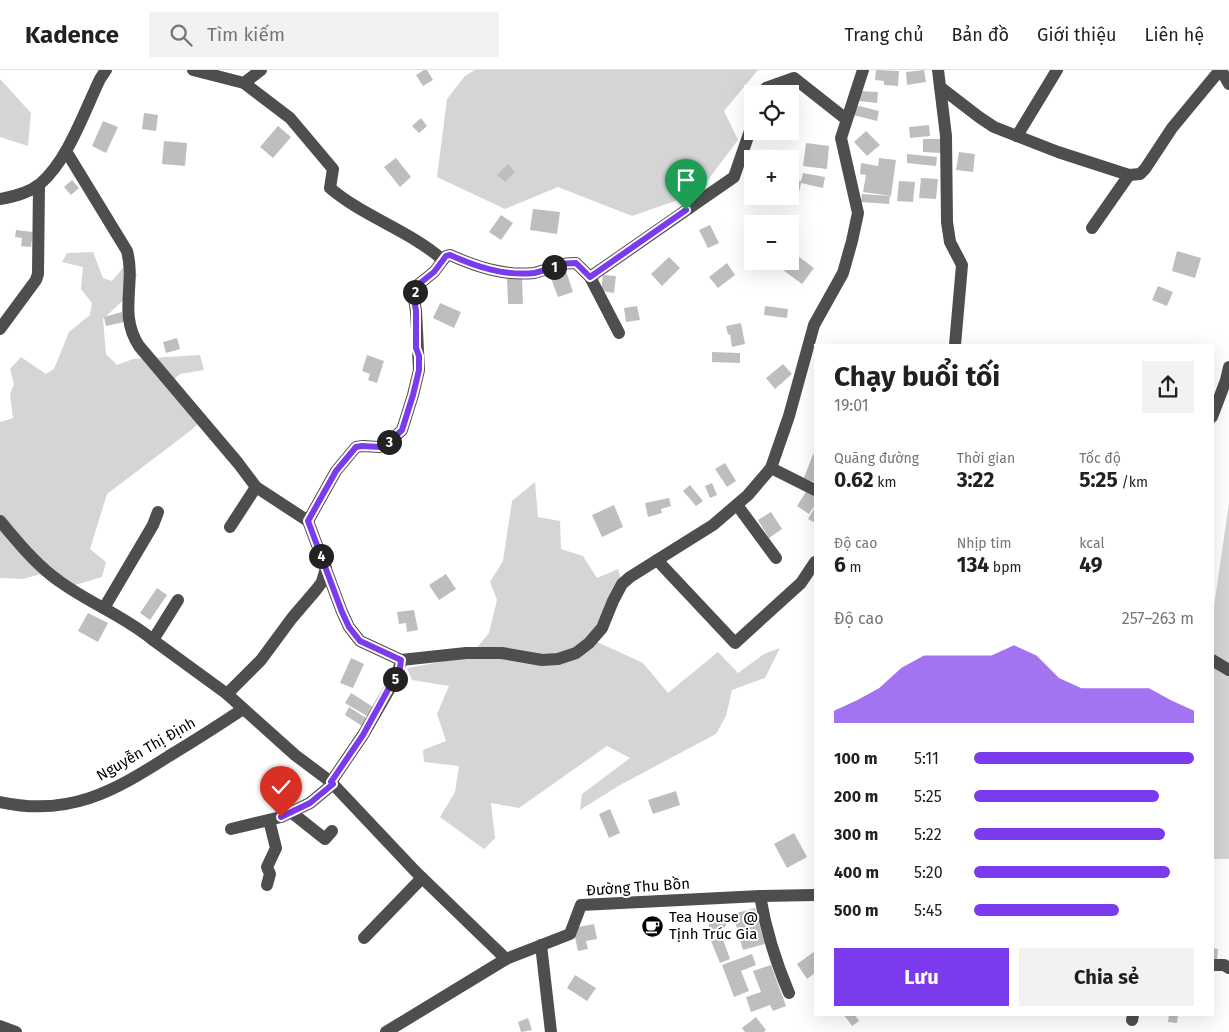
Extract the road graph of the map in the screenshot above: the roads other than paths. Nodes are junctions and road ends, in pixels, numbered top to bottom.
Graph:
1 (106, 70) edge
2 (193, 70) edge
3 (261, 70) edge
4 (863, 70) edge
5 (938, 70) edge
6 (1057, 70) edge
7 (1220, 70) edge
8 (244, 83) junction
9 (1229, 84) edge
10 (774, 85) edge
11 (940, 87) junction
12 (846, 119) junction
13 (1017, 136) junction
14 (747, 140) edge
15 (66, 151) junction
16 (1129, 175) junction
17 (39, 185) junction
18 (0, 199) edge
19 (1092, 228) dead end
20 (443, 260) junction
21 (590, 277) junction
22 (0, 329) edge
23 (620, 333) dead end
24 (954, 344) edge
25 (1229, 367) edge
26 (1214, 412) edge
27 (772, 468) junction
28 (256, 487) junction
29 (814, 489) edge
30 (737, 505) junction
31 (158, 512) dead end
32 (0, 521) edge
33 (308, 521) junction
34 (230, 527) dead end
35 (776, 558) dead end
36 (657, 560) junction
37 (814, 564) edge
38 (326, 568) junction
39 (178, 600) dead end
40 (104, 608) junction
41 (153, 640) junction
42 (401, 660) junction
43 (1214, 661) edge
44 (1229, 670) edge
45 (227, 694) junction
46 (243, 709) junction
47 (332, 783) junction
48 (0, 802) edge
49 (291, 812) junction
50 (270, 820) junction
51 (231, 829) dead end
52 (332, 831) dead end
53 (422, 878) junction
54 (267, 885) dead end
55 (814, 895) edge
56 (760, 896) junction
57 (364, 938) dead end
58 (542, 945) junction
59 (506, 960) junction
60 (1214, 965) edge
61 (1229, 968) edge
62 (790, 993) dead end
63 (0, 1026) edge
64 (16, 1032) edge
65 (386, 1032) edge
66 (551, 1032) edge

1 - 15 street
2 - 8 street
3 - 8 street
4 - 12 street
5 - 11 street
6 - 13 street
7 - 9 street
7 - 16 street
8 - 20 street
10 - 12 street
11 - 13 street
11 - 24 street
12 - 27 street
13 - 16 street
14 - 21 street
15 - 17 street
15 - 28 street
16 - 19 street
17 - 18 street
17 - 22 street
20 - 21 street
20 - 33 street
21 - 23 street
25 - 26 street
27 - 29 street
27 - 30 street
28 - 33 street
28 - 34 street
30 - 35 street
30 - 36 street
31 - 40 street
32 - 40 street
33 - 38 street
36 - 37 street
36 - 42 street
38 - 42 street
38 - 45 street
39 - 41 street
40 - 41 street
41 - 45 street
42 - 47 street
43 - 44 street
45 - 46 street
46 - 47 street
46 - 48 street, Nguyễn Thị Định
47 - 49 street
47 - 53 street
49 - 50 street
49 - 52 street
50 - 51 street
50 - 54 street
53 - 57 street
53 - 59 street
55 - 56 street, Đường Thu Bồn
56 - 58 street, Đường Thu Bồn
56 - 62 street
58 - 59 street, Đường Thu Bồn
58 - 66 street
59 - 65 street, Đường Thu Bồn
60 - 61 street
63 - 64 street

